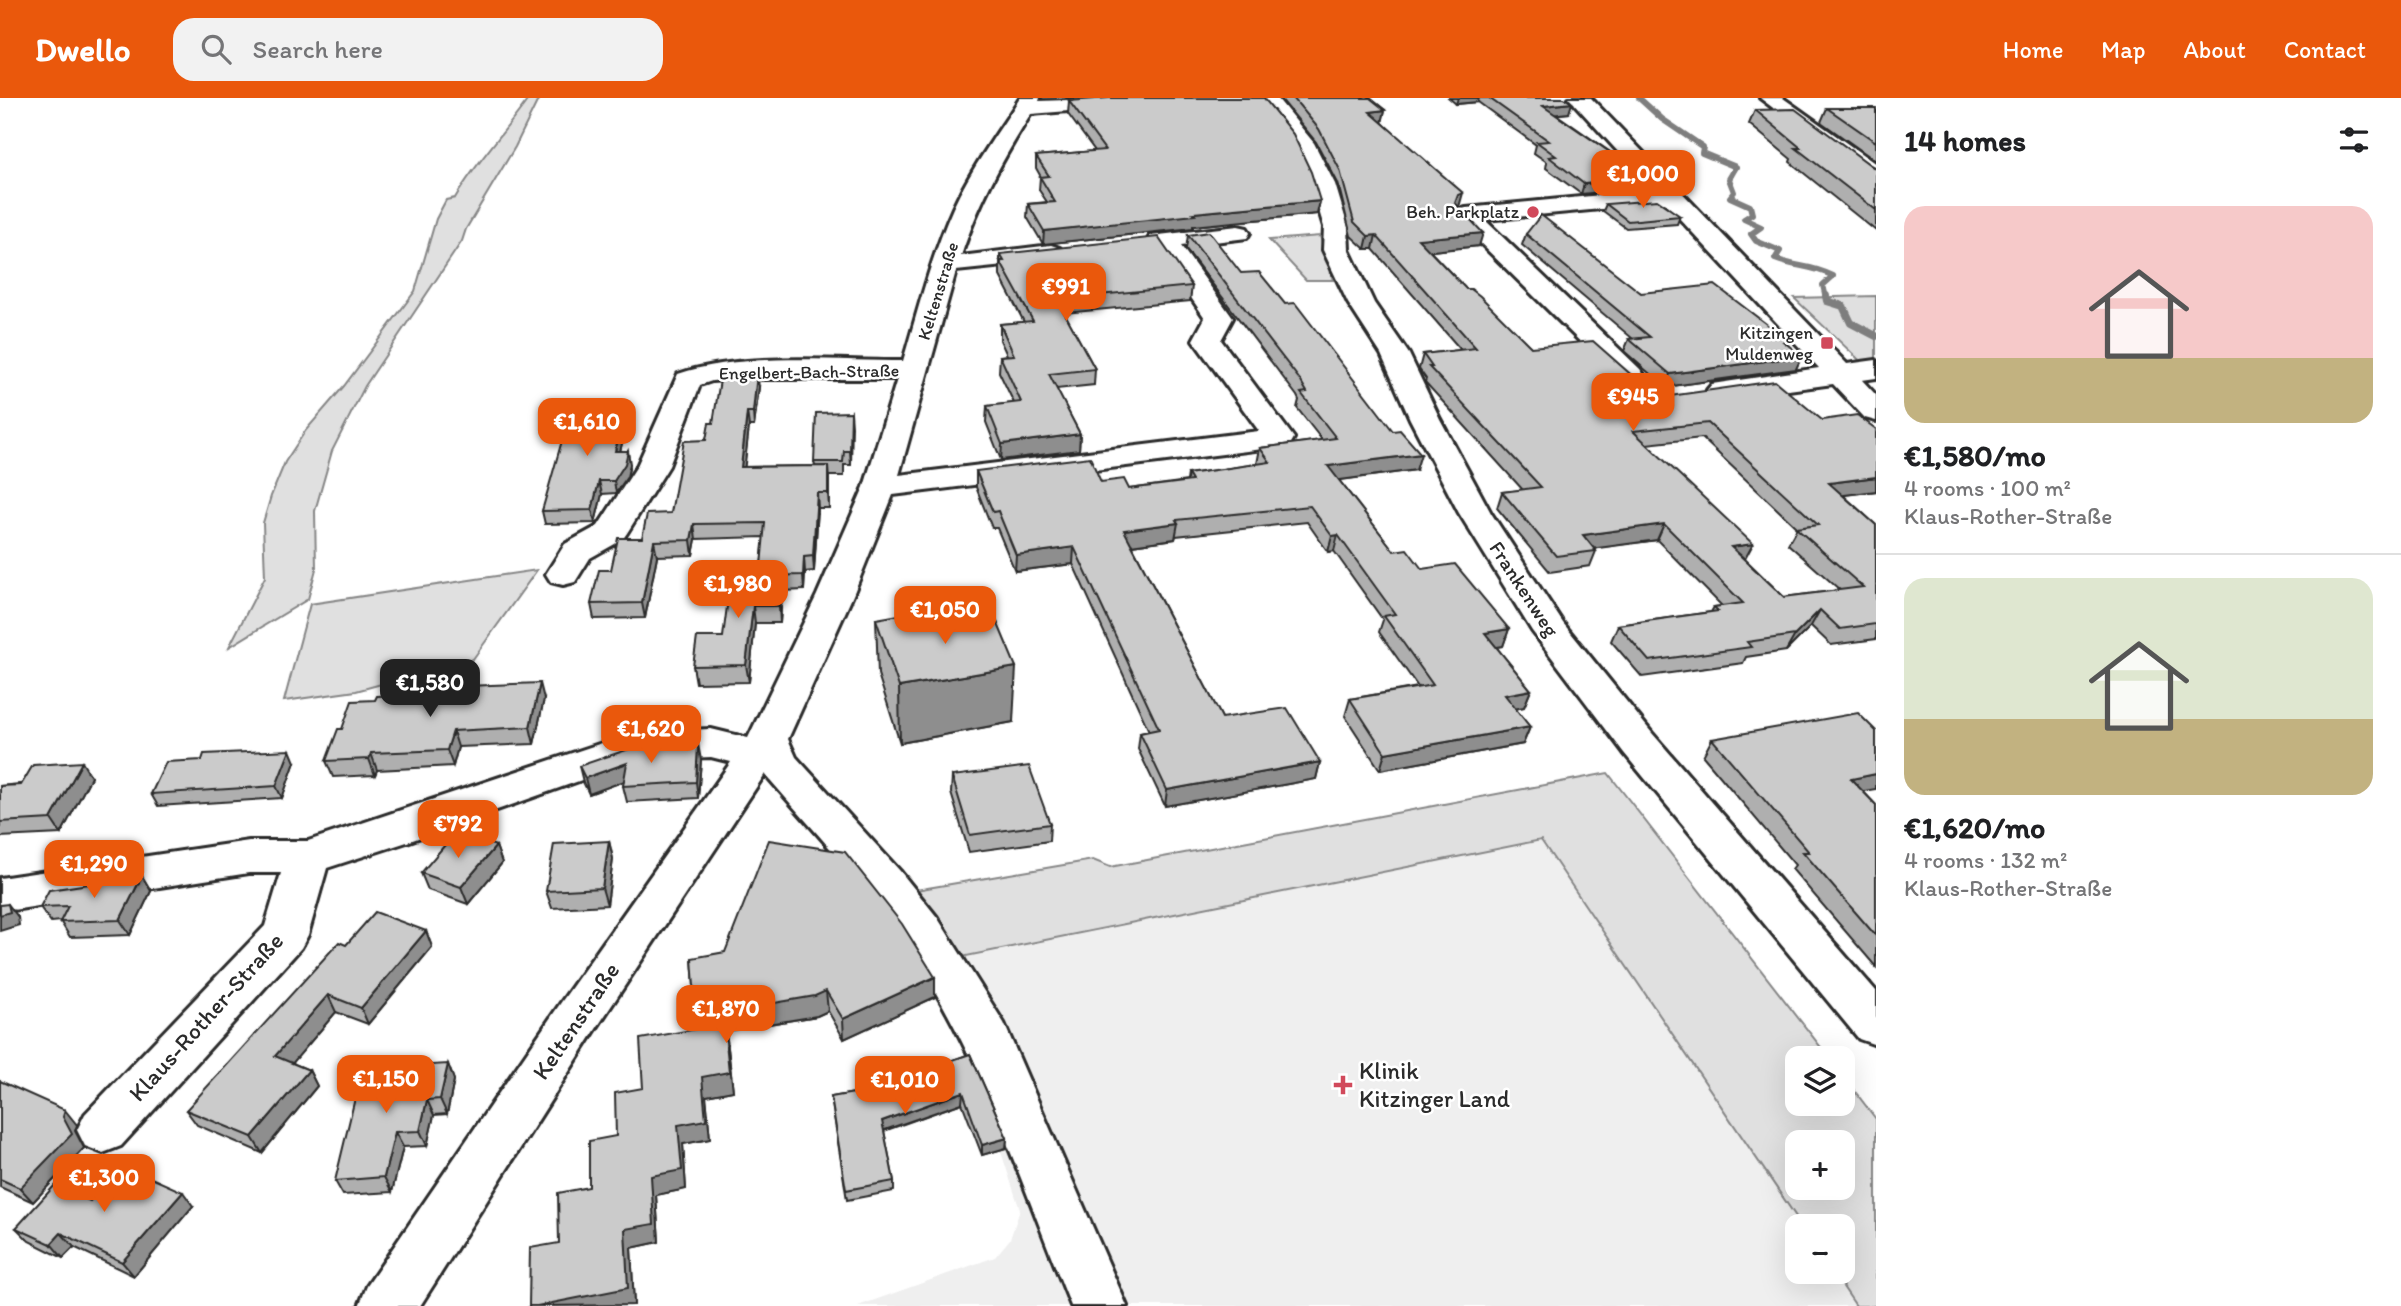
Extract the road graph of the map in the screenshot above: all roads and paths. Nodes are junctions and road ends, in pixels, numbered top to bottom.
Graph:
1 (1266, 98) edge
2 (1579, 98) edge
3 (1770, 98) edge
4 (1139, 99) edge
5 (1027, 103) edge
6 (1876, 175) edge
7 (1673, 194) junction
8 (1238, 233) dead end
9 (1068, 251) edge
10 (945, 265) junction
11 (1876, 369) edge
12 (914, 370) junction
13 (1838, 373) junction
14 (1649, 392) edge
15 (1696, 394) edge
16 (1876, 412) edge
17 (880, 487) junction
18 (563, 573) dead end
19 (763, 747) junction
20 (308, 856) junction
21 (0, 895) edge
22 (1876, 1024) edge
23 (103, 1130) dead end
24 (387, 1306) edge
25 (1099, 1306) edge

1 - 22 street, Frankenweg
2 - 7 street
3 - 6 street
4 - 5 street, Keltenstraße
5 - 10 street, Keltenstraße
7 - 13 street
7 - 14 street
8 - 17 street
9 - 10 street
10 - 12 street, Keltenstraße
11 - 13 street
12 - 17 street, Keltenstraße
12 - 18 street, Engelbert-Bach-Straße
13 - 15 street
13 - 16 street
17 - 19 street, Keltenstraße
19 - 20 street
19 - 24 street, Keltenstraße
19 - 25 street
20 - 21 street
20 - 23 street, Klaus-Rother-Straße

